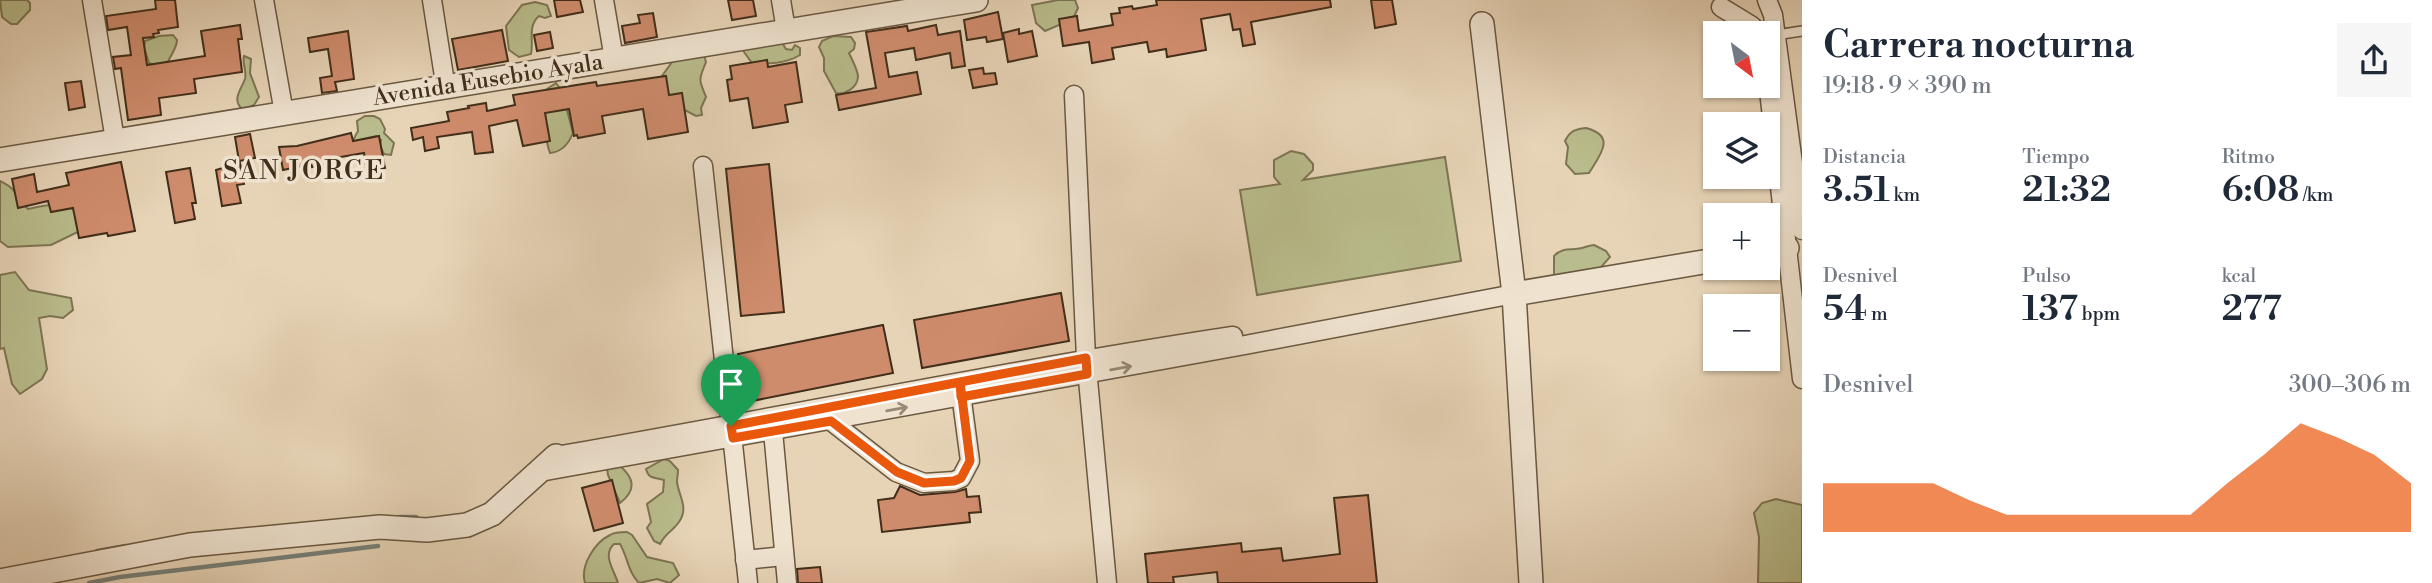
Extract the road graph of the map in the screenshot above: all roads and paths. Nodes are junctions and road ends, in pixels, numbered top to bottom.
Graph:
1 (92, 0) edge
2 (264, 0) edge
3 (432, 0) edge
4 (604, 0) edge
5 (780, 0) edge
6 (1767, 0) edge
7 (963, 1) edge
8 (1721, 7) dead end
9 (1744, 21) edge
10 (1774, 21) edge
11 (1482, 24) dead end
12 (786, 30) junction
13 (1802, 31) edge
14 (1780, 35) edge
15 (614, 60) junction
16 (1780, 66) edge
17 (446, 89) junction
18 (1074, 95) dead end
19 (1769, 98) edge
20 (284, 114) junction
21 (115, 140) junction
22 (0, 160) edge
23 (703, 166) dead end
24 (1774, 203) edge
25 (1802, 230) edge
26 (1703, 262) edge
27 (1780, 265) edge
28 (1514, 294) junction
29 (1086, 366) junction
30 (1802, 379) edge
31 (961, 390) junction
32 (831, 421) junction
33 (772, 431) junction
34 (732, 432) junction
35 (548, 464) joint
36 (784, 556) junction
37 (746, 560) junction
38 (0, 581) edge
39 (748, 583) edge
40 (787, 583) edge
41 (1107, 583) edge
42 (1531, 583) edge

1 - 21 street
2 - 20 street
3 - 17 street
4 - 15 street
5 - 12 street
6 - 10 street
7 - 12 street, Avenida Eusebio Ayala
8 - 9 street
11 - 28 street
12 - 15 street, Avenida Eusebio Ayala
13 - 14 lane
15 - 17 street, Avenida Eusebio Ayala
16 - 25 street
17 - 20 street, Avenida Eusebio Ayala
18 - 29 street
19 - 24 street
20 - 21 street, Avenida Eusebio Ayala
21 - 22 street, Avenida Eusebio Ayala
23 - 34 street
26 - 28 street
27 - 30 street
28 - 29 street
28 - 42 street
29 - 31 street
29 - 41 street
32 -> 31 street
31 - 32 street
31 - 34 street
32 - 33 street
33 - 34 street
33 - 36 street
34 - 35 street
34 - 37 street
35 - 38 street
36 - 37 street
36 - 40 street
37 - 39 street

